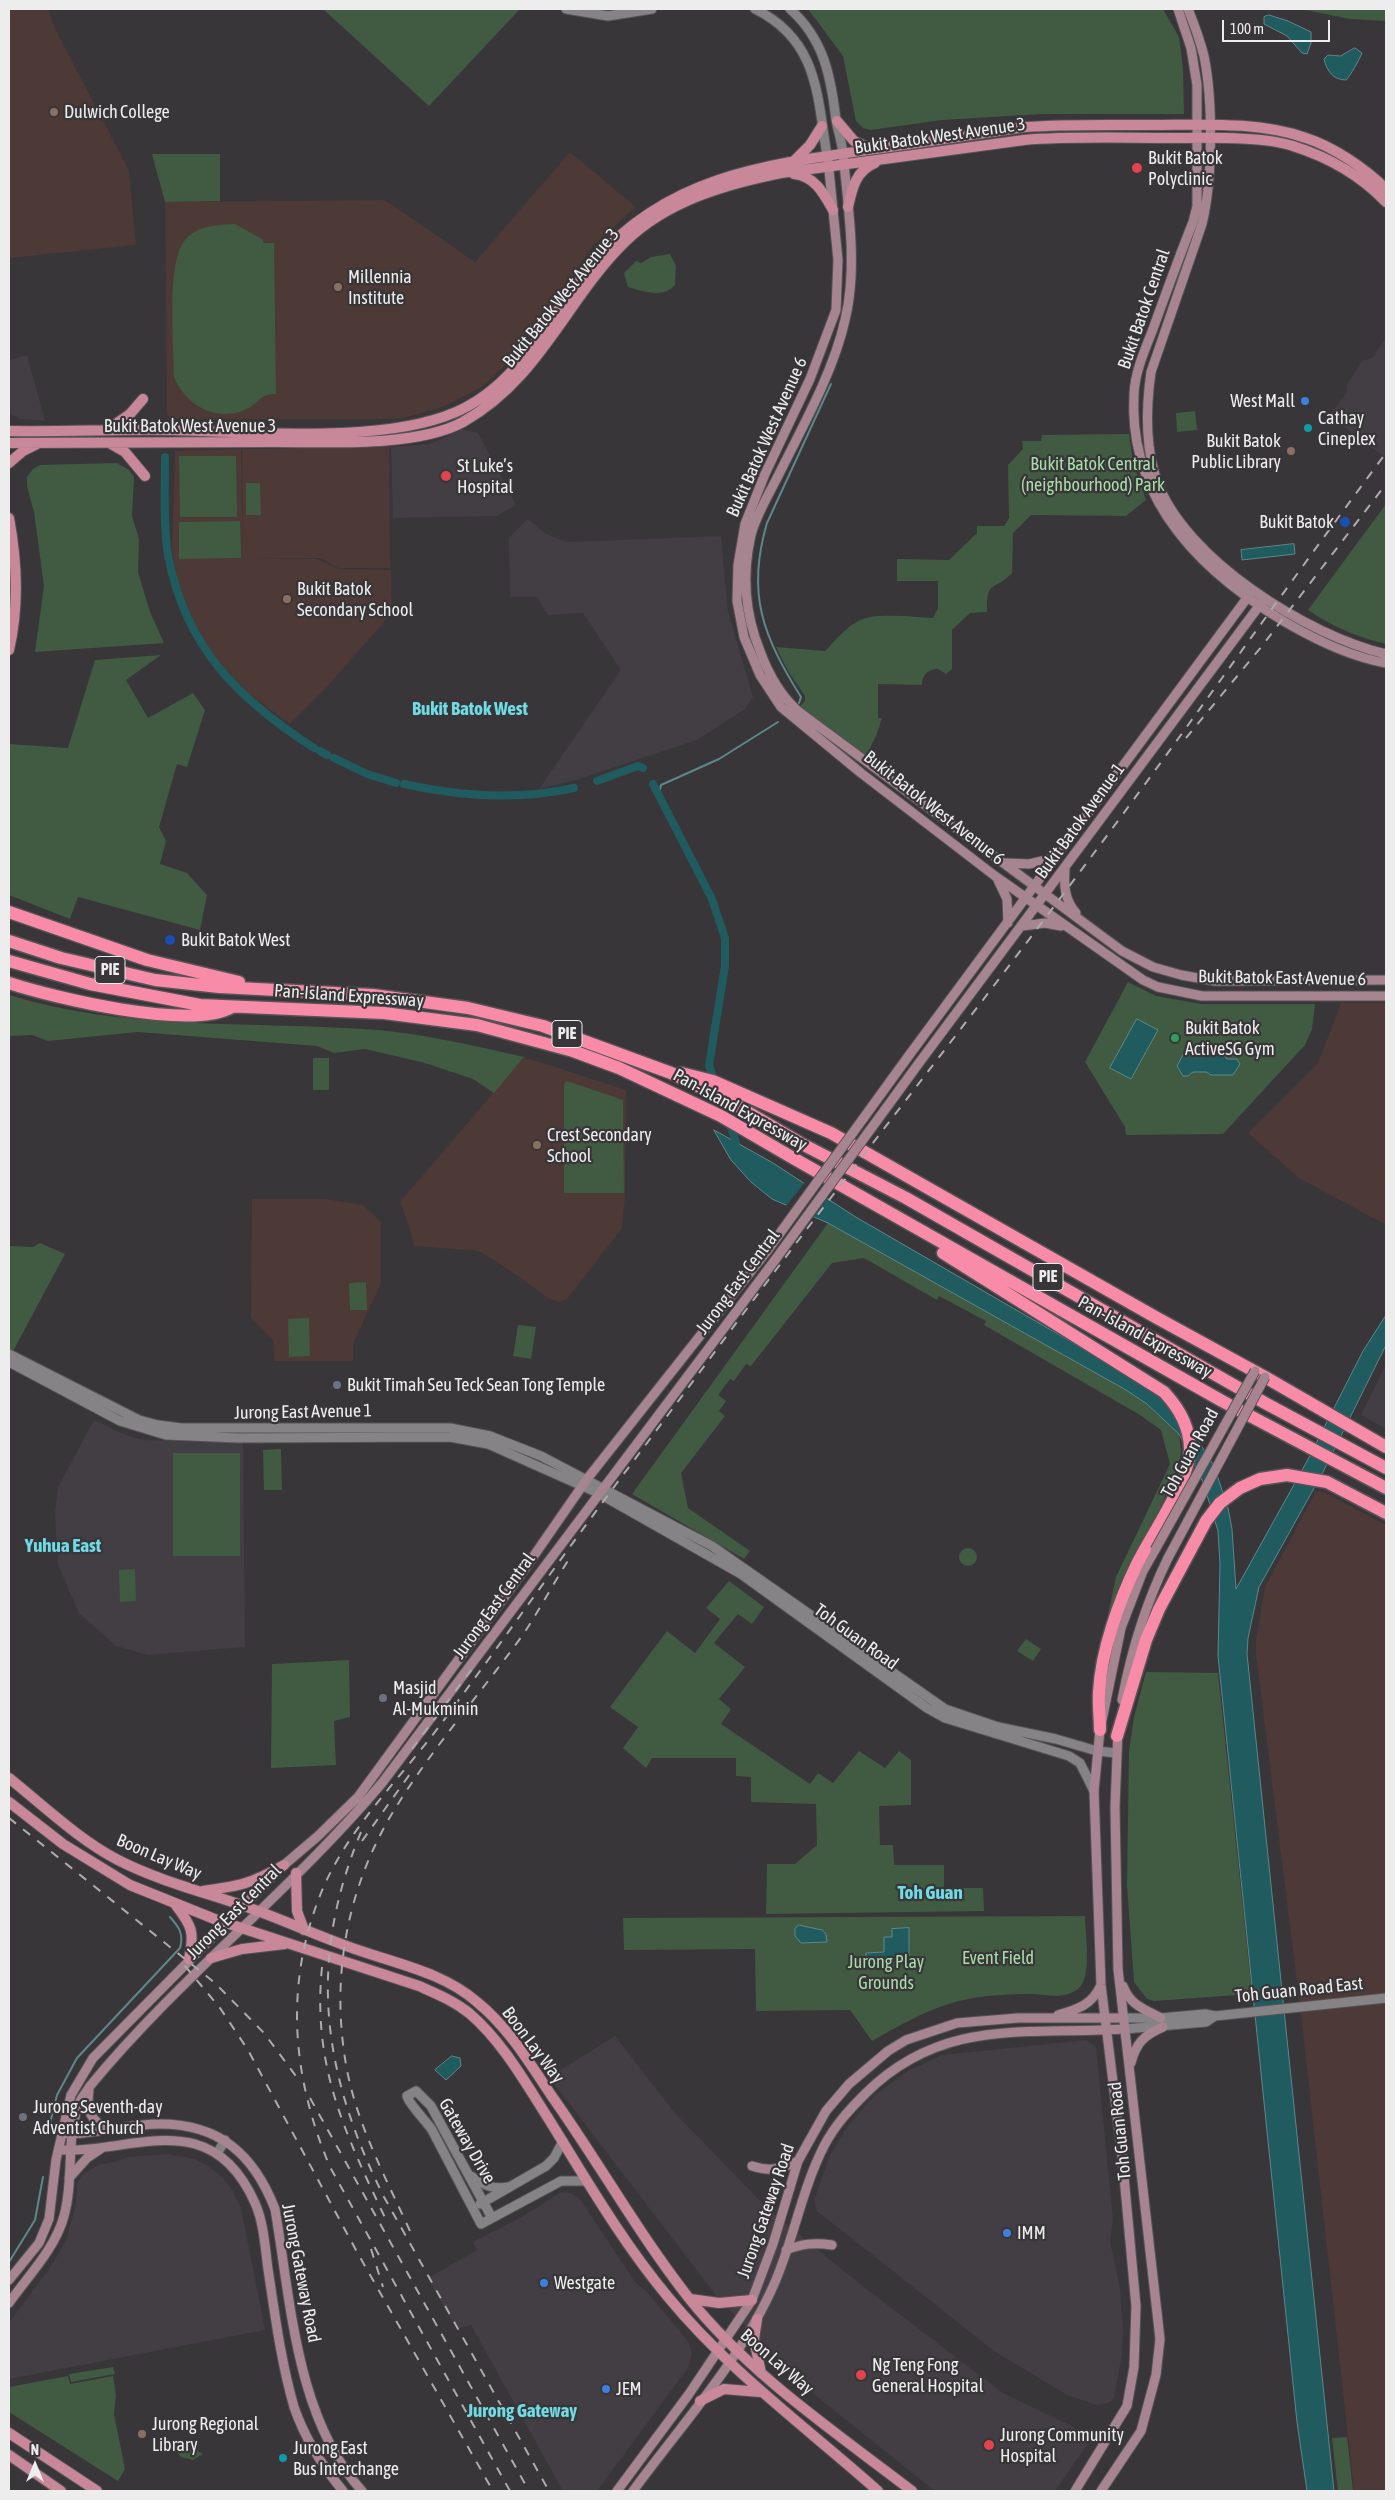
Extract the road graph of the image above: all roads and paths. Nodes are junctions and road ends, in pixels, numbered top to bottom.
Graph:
1 (566, 9) edge
2 (652, 9) edge
3 (755, 9) edge
4 (790, 9) edge
5 (1178, 9) edge
6 (1188, 9) edge
7 (837, 121) junction
8 (1198, 125) junction
9 (1209, 125) junction
10 (822, 126) junction
11 (1198, 138) junction
12 (1209, 138) junction
13 (873, 149) junction
14 (843, 154) junction
15 (827, 156) junction
16 (794, 160) junction
17 (883, 161) junction
18 (844, 166) junction
19 (829, 168) junction
20 (781, 173) junction
21 (1386, 189) edge
22 (1386, 202) edge
23 (848, 207) junction
24 (833, 210) junction
25 (143, 399) dead end
26 (9, 422) edge
27 (106, 430) junction
28 (9, 431) edge
29 (23, 431) junction
30 (40, 442) junction
31 (9, 443) edge
32 (110, 443) junction
33 (9, 463) edge
34 (145, 476) dead end
35 (9, 518) edge
36 (1254, 590) junction
37 (1248, 598) junction
38 (1265, 598) junction
39 (1259, 606) junction
40 (9, 650) edge
41 (1386, 654) edge
42 (1386, 663) edge
43 (1056, 858) junction
44 (1001, 862) junction
45 (1065, 869) junction
46 (995, 876) junction
47 (1035, 885) junction
48 (1046, 894) junction
49 (1026, 897) junction
50 (1038, 906) junction
51 (9, 912) edge
52 (1082, 921) junction
53 (1008, 924) junction
54 (1022, 926) junction
55 (1066, 928) junction
56 (11, 942) edge
57 (9, 961) edge
58 (1386, 980) edge
59 (9, 983) edge
60 (308, 991) junction
61 (1386, 996) edge
62 (232, 1007) junction
63 (910, 1054) joint
64 (919, 1063) joint
65 (716, 1087) junction
66 (879, 1207) junction
67 (9, 1354) edge
68 (9, 1362) edge
69 (1260, 1374) junction
70 (1386, 1447) edge
71 (1386, 1468) edge
72 (584, 1482) junction
73 (1386, 1488) edge
74 (600, 1490) junction
75 (1381, 1511) edge
76 (1100, 1730) junction
77 (1117, 1736) junction
78 (1097, 1751) junction
79 (1116, 1754) junction
80 (9, 1778) edge
81 (1094, 1791) junction
82 (9, 1802) edge
83 (284, 1865) junction
84 (296, 1873) junction
85 (199, 1892) junction
86 (174, 1904) junction
87 (244, 1906) junction
88 (257, 1911) junction
89 (226, 1924) junction
90 (240, 1928) junction
91 (304, 1930) junction
92 (288, 1944) junction
93 (211, 1958) junction
94 (189, 1959) junction
95 (1118, 1969) junction
96 (1101, 1985) junction
97 (1386, 1998) edge
98 (1051, 2018) junction
99 (1104, 2018) junction
100 (1124, 2018) junction
101 (978, 2021) junction
102 (1162, 2022) junction
103 (1125, 2029) junction
104 (1105, 2030) junction
105 (982, 2035) junction
106 (1130, 2068) junction
107 (90, 2086) junction
108 (111, 2130) junction
109 (72, 2134) junction
110 (61, 2135) junction
111 (225, 2140) junction
112 (563, 2142) junction
113 (103, 2148) junction
114 (235, 2148) junction
115 (58, 2150) junction
116 (69, 2150) junction
117 (217, 2154) junction
118 (225, 2160) junction
119 (798, 2161) junction
120 (752, 2166) dead end
121 (470, 2175) junction
122 (69, 2178) junction
123 (587, 2181) junction
124 (514, 2186) junction
125 (484, 2202) junction
126 (473, 2208) junction
127 (492, 2218) junction
128 (832, 2246) dead end
129 (786, 2250) junction
130 (9, 2280) edge
131 (680, 2285) junction
132 (668, 2297) junction
133 (690, 2299) junction
134 (752, 2300) junction
135 (9, 2303) edge
136 (757, 2319) junction
137 (725, 2338) junction
138 (736, 2350) junction
139 (717, 2352) junction
140 (728, 2364) junction
141 (761, 2374) junction
142 (761, 2393) junction
143 (700, 2400) junction
144 (9, 2433) edge
145 (855, 2446) junction
146 (9, 2455) edge
147 (848, 2464) junction
148 (61, 2491) edge
149 (97, 2491) edge
150 (343, 2491) edge
151 (362, 2491) edge
152 (617, 2491) edge
153 (633, 2491) edge
154 (878, 2491) edge
155 (912, 2491) edge
156 (1075, 2491) edge
157 (1101, 2491) edge

1 - 2 street
3 - 10 street, Bukit Batok West Avenue 6
4 - 7 street, Bukit Batok West Avenue 6
5 - 8 main road, Bukit Batok Central
6 - 9 main road, Bukit Batok Central
7 - 13 main road
7 - 14 street, Bukit Batok West Avenue 6
8 - 9 main road
8 - 11 main road, Bukit Batok Central
8 - 13 main road, Bukit Batok West Avenue 3
9 - 12 main road, Bukit Batok Central
9 - 21 main road
10 - 15 street, Bukit Batok West Avenue 6
10 - 16 main road
11 - 12 main road
11 - 17 main road, Bukit Batok West Avenue 3
11 - 37 main road, Bukit Batok Central
12 - 22 main road
12 - 36 main road, Bukit Batok Central
13 - 14 main road, Bukit Batok West Avenue 3
14 - 15 main road, Bukit Batok West Avenue 3
14 - 18 main road, Bukit Batok West Avenue 6
15 - 16 main road, Bukit Batok West Avenue 3
15 - 19 main road, Bukit Batok West Avenue 6
16 - 27 main road, Bukit Batok West Avenue 3
17 - 18 main road, Bukit Batok West Avenue 3
17 - 23 main road
18 - 19 main road, Bukit Batok West Avenue 3
18 - 23 main road, Bukit Batok West Avenue 6
19 - 20 main road, Bukit Batok West Avenue 3
19 - 24 main road, Bukit Batok West Avenue 6
20 - 24 main road
20 - 32 main road, Bukit Batok West Avenue 3
23 - 44 main road, Bukit Batok West Avenue 6
24 - 46 main road, Bukit Batok West Avenue 6
25 - 27 main road
26 - 29 main road
27 - 29 main road, Bukit Batok West Avenue 3
28 - 29 main road, Bukit Batok West Avenue 3
30 - 31 main road, Bukit Batok West Avenue 3
30 - 32 main road, Bukit Batok West Avenue 3
30 - 33 main road
32 - 34 main road
35 - 40 main road
36 - 37 main road, Bukit Batok Avenue 1
36 - 38 main road, Bukit Batok Central
37 - 39 main road, Bukit Batok Central
37 - 43 main road, Bukit Batok Avenue 1
38 - 39 main road, Bukit Batok Avenue 1
38 - 41 main road, Bukit Batok Central
39 - 42 main road, Bukit Batok Central
39 - 45 main road, Bukit Batok Avenue 1
43 - 44 main road
43 - 47 main road, Bukit Batok Avenue 1
44 - 47 main road, Bukit Batok West Avenue 6
45 - 48 main road, Bukit Batok Avenue 1
45 - 52 main road
46 - 49 main road, Bukit Batok West Avenue 6
46 - 53 main road
47 - 48 main road, Bukit Batok East Avenue 6
47 - 49 main road, Bukit Batok Avenue 1
48 - 50 main road, Bukit Batok Avenue 1
48 - 52 main road, Bukit Batok East Avenue 6
49 - 50 main road, Bukit Batok East Avenue 6
49 - 53 main road, Bukit Batok Avenue 1
50 - 54 main road, Bukit Batok Avenue 1
50 - 55 main road, Bukit Batok East Avenue 6
51 - 60 highway
52 - 58 main road, Bukit Batok East Avenue 6
53 - 63 main road, Bukit Batok Avenue 1
54 - 55 main road
54 - 64 main road, Bukit Batok Avenue 1
55 - 61 main road, Bukit Batok East Avenue 6
56 - 60 highway, Pan-Island Expressway / PIE
57 - 62 highway, Pan-Island Expressway / PIE
59 - 62 highway
60 - 65 highway, Pan-Island Expressway / PIE
62 - 66 highway, Pan-Island Expressway / PIE
63 - 72 main road, Jurong East Central, bridge
64 - 74 main road, Jurong East Central, bridge
65 - 69 highway
65 - 71 highway, Pan-Island Expressway / PIE
66 - 73 highway, Pan-Island Expressway / PIE
66 - 76 highway
67 - 72 street, Jurong East Avenue 1
68 - 72 street, Jurong East Avenue 1
69 - 70 highway
69 - 76 main road, Toh Guan Road, bridge
69 - 77 main road, Toh Guan Road, bridge
72 - 74 street, Jurong East Avenue 1
72 - 83 main road, Jurong East Central
74 - 78 street, Toh Guan Road
74 - 81 street, Toh Guan Road
74 - 84 main road, Jurong East Central
75 - 77 highway
76 - 78 main road, Toh Guan Road
77 - 79 main road, Toh Guan Road
78 - 79 street, Toh Guan Road
78 - 81 main road, Toh Guan Road
79 - 95 main road, Toh Guan Road
80 - 85 main road, Boon Lay Way
81 - 96 main road, Toh Guan Road
82 - 86 main road, Boon Lay Way
83 - 85 main road
83 - 87 main road, Jurong East Central
84 - 88 main road, Jurong East Central
84 - 91 main road
85 - 87 main road, Boon Lay Way
86 - 89 main road, Boon Lay Way
86 - 94 main road
87 - 88 main road, Boon Lay Way
87 - 89 main road, Jurong East Central
88 - 90 main road, Jurong East Central
88 - 91 main road, Boon Lay Way
89 - 90 main road, Boon Lay Way
89 - 94 main road, Jurong East Central
90 - 92 main road, Boon Lay Way
90 - 93 main road, Jurong East Central
91 - 131 main road, Boon Lay Way
92 - 93 main road
92 - 112 main road, Boon Lay Way
93 - 107 main road, Jurong East Central
94 - 110 main road, Jurong East Central
95 - 100 main road, Toh Guan Road
95 - 102 main road
96 - 98 main road
96 - 99 main road, Toh Guan Road
97 - 102 street, Toh Guan Road East
98 - 99 main road, Jurong Gateway Road
98 - 101 main road, Jurong Gateway Road
99 - 100 main road, Jurong Gateway Road
99 - 104 main road, Toh Guan Road
100 - 102 street, Toh Guan Road East
100 - 103 main road, Toh Guan Road
101 - 105 main road
101 - 119 main road, Jurong Gateway Road
102 - 103 street, Toh Guan Road East
102 - 106 main road
103 - 104 main road, Jurong Gateway Road
103 - 106 main road, Toh Guan Road
104 - 105 main road, Jurong Gateway Road
104 - 156 main road, Toh Guan Road
105 - 129 main road, Jurong Gateway Road
106 - 157 main road, Toh Guan Road
107 - 108 main road
107 - 109 main road, Jurong East Central
108 - 109 main road, Jurong Gateway Road
108 - 111 main road, Jurong Gateway Road
109 - 110 main road, Jurong Gateway Road
109 - 116 main road, Jurong East Central
110 - 115 main road, Jurong East Central
111 - 114 main road, Jurong Gateway Road
111 - 117 street
112 - 123 main road, Boon Lay Way
112 - 124 street, Gateway Drive
113 - 116 main road, Jurong Gateway Road
113 - 117 main road, Jurong Gateway Road
113 - 122 main road
114 - 118 street
114 - 151 main road, Jurong Gateway Road
115 - 116 main road, Jurong Gateway Road
115 - 130 main road, Jurong East Central
116 - 122 main road, Jurong East Central
117 - 118 main road, Jurong Gateway Road
118 - 150 main road, Jurong Gateway Road
119 - 120 main road
119 - 134 main road, Jurong Gateway Road
121 - 124 street
121 - 125 street, Gateway Drive
121 - 126 street, Gateway Drive
122 - 135 main road, Jurong East Central
123 - 127 street
123 - 132 main road, Boon Lay Way
124 - 125 street, Gateway Drive
125 - 126 street, Gateway Drive
125 - 127 street, Gateway Drive
126 - 127 street, Gateway Drive
128 - 129 main road
129 - 136 main road, Jurong Gateway Road
131 - 132 main road
131 - 133 main road, Boon Lay Way
132 - 139 main road, Boon Lay Way
133 - 134 main road
133 - 137 main road, Boon Lay Way
134 - 137 main road, Jurong Gateway Road
136 - 138 main road, Jurong Gateway Road
136 - 141 main road
137 - 138 main road, Boon Lay Way
137 - 139 main road, Jurong Gateway Road
138 - 140 main road, Jurong Gateway Road
138 - 141 main road, Boon Lay Way
139 - 140 main road, Boon Lay Way
139 - 152 main road, Jurong Gateway Road
140 - 142 main road, Boon Lay Way
140 - 143 main road, Jurong Gateway Road
141 - 145 main road, Boon Lay Way
142 - 143 main road
142 - 147 main road, Boon Lay Way
143 - 153 main road, Jurong Gateway Road
144 - 149 main road
145 - 147 main road
145 - 155 main road, Boon Lay Way
146 - 148 main road
147 - 154 main road, Boon Lay Way

